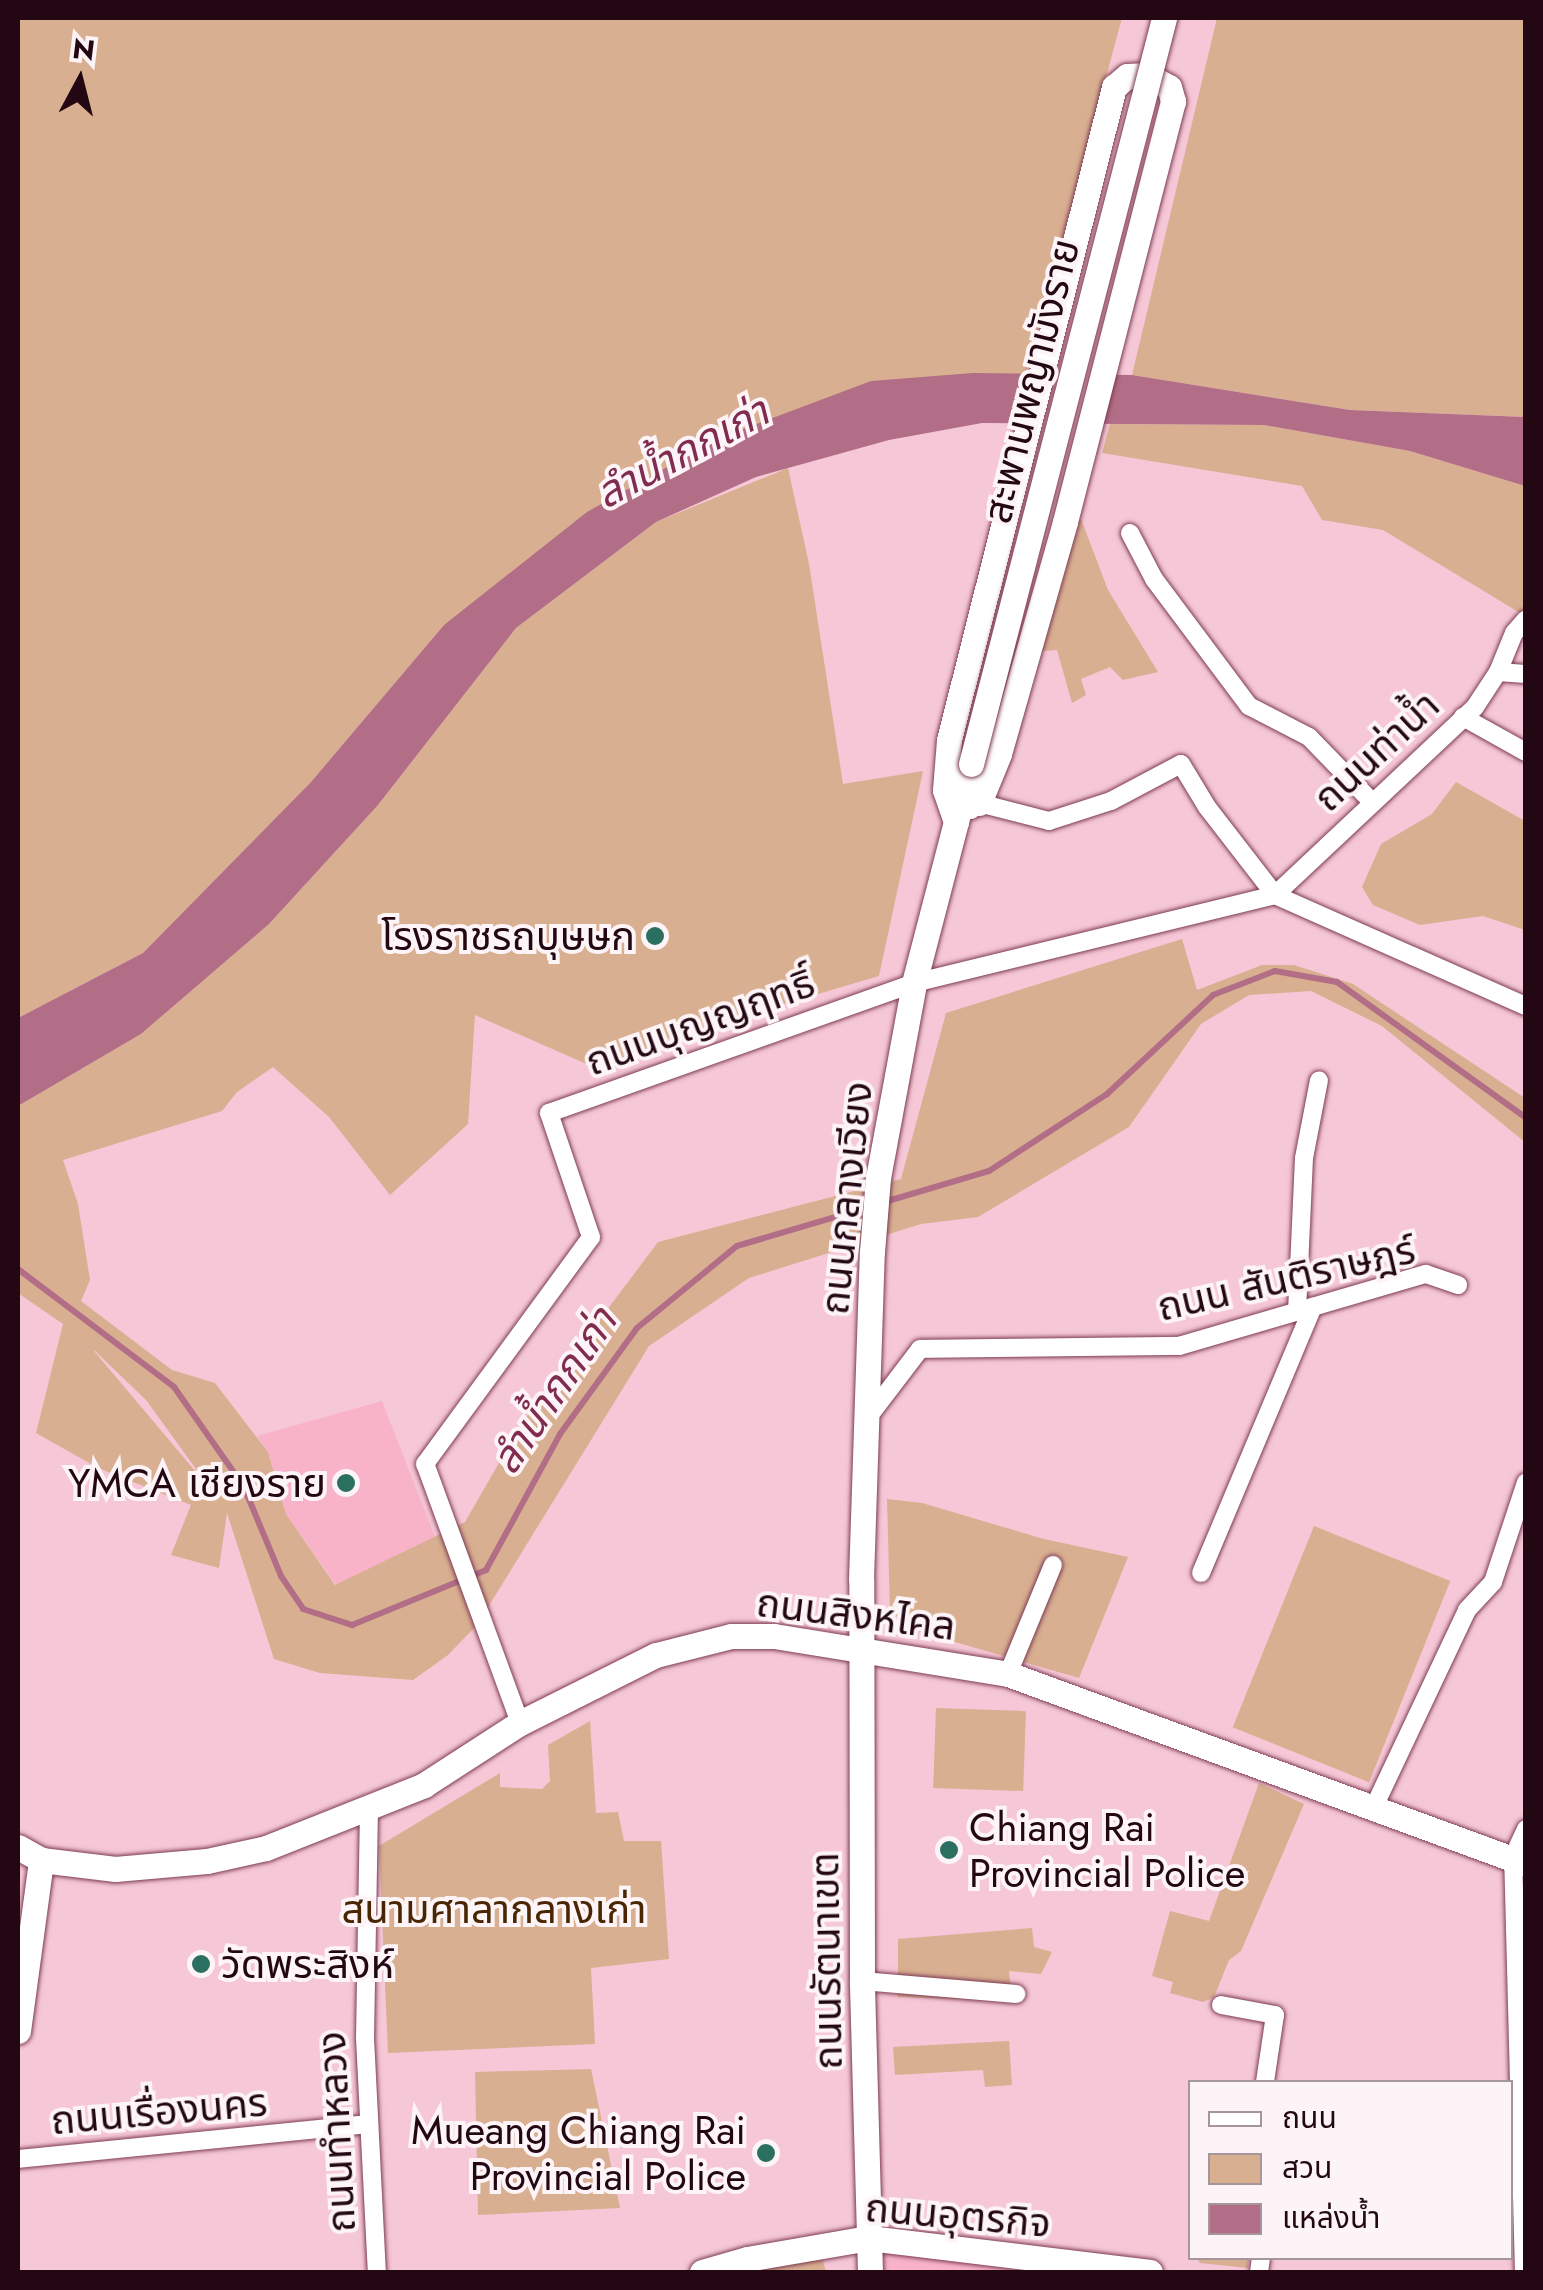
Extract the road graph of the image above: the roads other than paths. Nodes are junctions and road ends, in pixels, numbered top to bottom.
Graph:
1 (1164, 18) edge
2 (1130, 533) dead end
3 (1526, 619) edge
4 (1498, 672) junction
5 (1526, 674) edge
6 (1463, 716) junction
7 (1526, 752) edge
8 (971, 764) joint
9 (1372, 802) junction
10 (979, 803) junction
11 (956, 822) junction
12 (1275, 895) junction
13 (914, 983) junction
14 (1526, 1006) edge
15 (1319, 1080) dead end
16 (1458, 1285) dead end
17 (1305, 1309) junction
18 (865, 1422) junction
19 (1526, 1482) edge
20 (1053, 1564) dead end
21 (1201, 1573) dead end
22 (861, 1648) junction
23 (1008, 1674) junction
24 (520, 1723) junction
25 (1374, 1807) junction
26 (369, 1809) junction
27 (1526, 1828) edge
28 (18, 1847) edge
29 (41, 1860) junction
30 (1519, 1860) edge
31 (862, 1981) junction
32 (1016, 1994) dead end
33 (1221, 2006) dead end
34 (18, 2032) edge
35 (1265, 2080) edge
36 (367, 2124) junction
37 (18, 2159) edge
38 (870, 2238) junction
39 (378, 2272) edge
40 (702, 2272) edge
41 (870, 2272) edge
42 (1150, 2272) edge
43 (1524, 2272) edge

1 - 8 main road, สะพานพญามังราย, bridge
2 - 9 street
3 - 4 street, ถนนท่าน้ำ
4 - 5 street
4 - 6 street, ถนนท่าน้ำ
6 - 7 street
6 - 9 street, ถนนท่าน้ำ
8 - 11 main road, ถนนกลางเวียง
9 - 12 street, ถนนท่าน้ำ
10 - 11 street
10 - 11 main road
10 - 12 street
11 - 13 main road, ถนนกลางเวียง
12 - 13 street, ถนนบุญญฤทธิ์
12 - 14 street
13 - 18 main road, ถนนกลางเวียง
13 - 24 street, ถนนบุญญฤทธิ์
15 - 17 street
16 - 17 street, ถนน สันติราษฎร์
17 - 18 street, ถนน สันติราษฎร์
17 - 21 street
18 - 22 main road, ถนนกลางเวียง
19 - 25 street
20 - 23 street
22 - 23 main road, ถนนสิงหไคล
22 - 24 main road, ถนนสิงหไคล
22 - 31 main road, ถนนรัตนาเขต
23 - 25 main road, ถนนสิงหไคล
24 - 26 main road, ถนนสิงหไคล
25 - 30 main road, ถนนสิงหไคล
26 - 29 main road, ถนนสิงหไคล
26 - 36 street, ถนนทำหลวง
27 - 30 street
28 - 29 main road, ถนนสิงหไคล
29 - 34 main road
30 - 43 street
31 - 32 street
31 - 38 main road, ถนนรัตนาเขต
33 - 35 street
36 - 37 street, ถนนเรื่องนคร
36 - 39 street, ถนนทำหลวง
38 - 40 main road, ถนนอุตรกิจ
38 - 41 main road, ถนนรัตนาเขต
38 - 42 main road, ถนนอุตรกิจ

